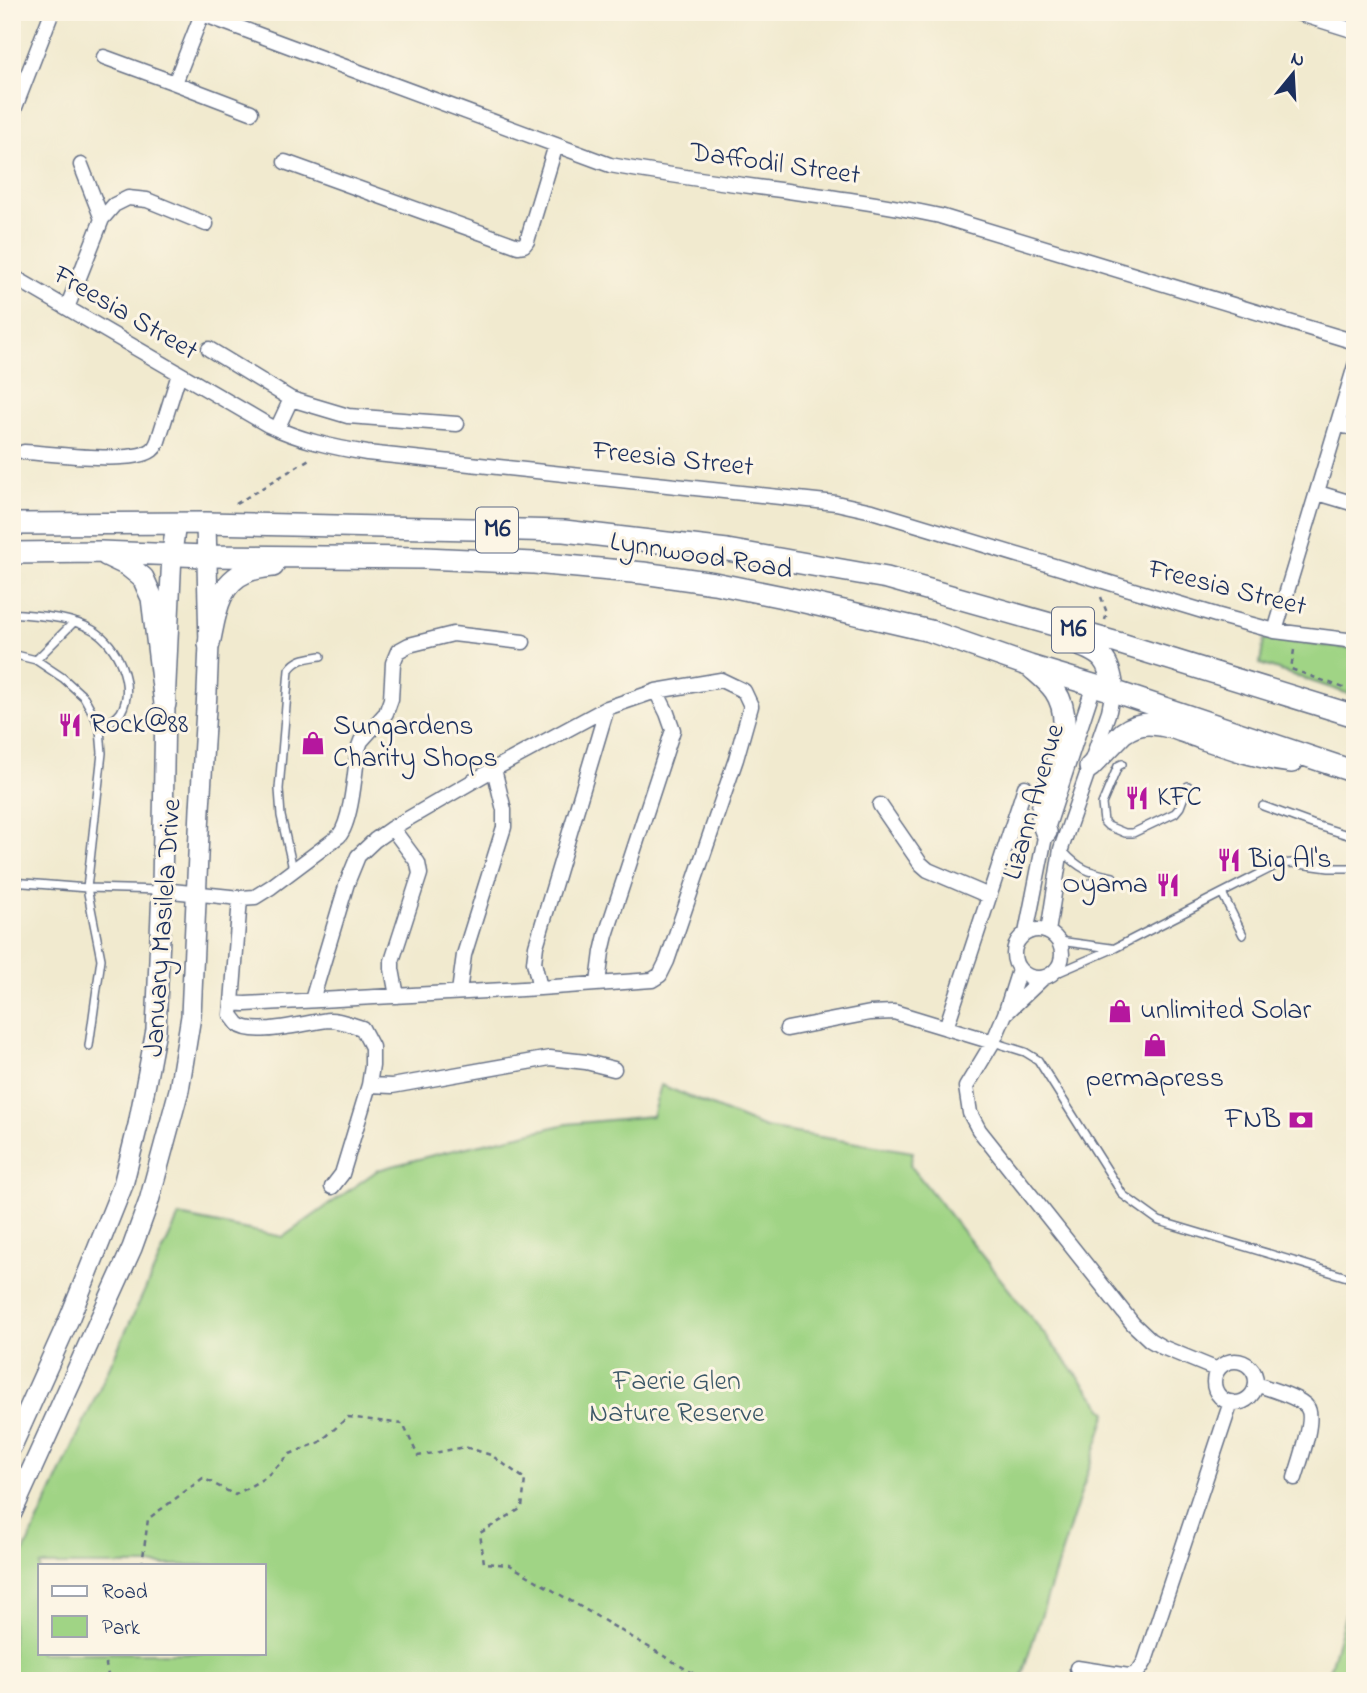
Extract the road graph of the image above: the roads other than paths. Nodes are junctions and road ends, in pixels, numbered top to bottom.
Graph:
1 (52, 12) edge
2 (1294, 12) edge
3 (200, 13) edge
4 (1355, 31) edge
5 (104, 57) dead end
6 (175, 83) junction
7 (251, 112) dead end
8 (12, 115) edge
9 (556, 145) junction
10 (285, 162) dead end
11 (81, 165) dead end
12 (102, 219) junction
13 (206, 224) dead end
14 (12, 276) edge
15 (66, 308) junction
16 (1355, 342) edge
17 (209, 349) dead end
18 (1355, 366) edge
19 (179, 374) junction
20 (291, 399) junction
21 (457, 424) dead end
22 (1338, 425) junction
23 (1355, 428) edge
24 (277, 429) junction
25 (24, 452) dead end
26 (1318, 493) junction
27 (1355, 504) edge
28 (176, 523) junction
29 (206, 523) junction
30 (12, 524) edge
31 (12, 552) edge
32 (73, 552) junction
33 (100, 552) junction
34 (172, 553) junction
35 (206, 556) junction
36 (349, 557) junction
37 (12, 561) edge
38 (786, 562) junction
39 (12, 613) edge
40 (74, 622) junction
41 (1275, 631) junction
42 (1355, 641) edge
43 (523, 642) dead end
44 (209, 644) junction
45 (12, 654) edge
46 (321, 656) dead end
47 (1164, 658) junction
48 (36, 660) junction
49 (1104, 661) junction
50 (1030, 666) junction
51 (1104, 688) junction
52 (656, 691) junction
53 (165, 704) junction
54 (607, 708) junction
55 (1355, 716) edge
56 (100, 729) junction
57 (1122, 764) dead end
58 (1090, 767) junction
59 (494, 769) junction
60 (1349, 770) edge
61 (1188, 786) dead end
62 (1024, 787) dead end
63 (880, 804) dead end
64 (1263, 806) dead end
65 (392, 828) junction
66 (1046, 832) junction
67 (1355, 839) edge
68 (1060, 849) junction
69 (1355, 868) edge
70 (294, 870) junction
71 (12, 882) edge
72 (87, 888) junction
73 (1055, 888) junction
74 (162, 890) junction
75 (197, 892) junction
76 (1222, 893) junction
77 (989, 896) junction
78 (240, 898) junction
79 (1026, 933) junction
80 (1243, 934) dead end
81 (1054, 937) junction
82 (1115, 948) junction
83 (1019, 970) junction
84 (1047, 977) junction
85 (598, 983) junction
86 (540, 988) junction
87 (459, 992) junction
88 (397, 996) junction
89 (312, 1000) junction
90 (232, 1003) junction
91 (1005, 1014) junction
92 (946, 1028) junction
93 (787, 1029) dead end
94 (993, 1042) junction
95 (89, 1046) dead end
96 (614, 1069) dead end
97 (369, 1085) junction
98 (332, 1187) dead end
99 (1355, 1277) edge
100 (1218, 1370) junction
101 (1256, 1384) junction
102 (1231, 1402) junction
103 (12, 1446) edge
104 (1295, 1478) dead end
105 (12, 1513) edge
106 (1077, 1668) dead end

1 - 8 street
2 - 4 street
3 - 6 street
3 - 9 street, Daffodil Street
5 - 6 street
6 - 7 street
9 - 10 street
9 - 16 street, Daffodil Street
11 - 12 street
12 - 13 street
12 - 15 street
14 - 15 street, Freesia Street
15 - 19 street, Freesia Street
17 - 20 street
18 - 22 street
19 - 24 street, Freesia Street
19 - 25 street
20 - 21 street
20 - 24 street
22 - 23 street
22 - 26 street
24 - 41 street, Freesia Street
26 - 27 street
26 - 41 street
28 - 29 main road, Lynnwood Road / M6
28 - 30 main road, Lynnwood Road / M6
28 - 34 main road, January Masilela Drive
29 - 35 main road, January Masilela Drive
29 - 38 main road, Lynnwood Road / M6
31 - 32 main road, Lynnwood Road / M6
32 - 33 main road, Lynnwood Road / M6
32 - 37 lane
33 - 34 main road, Lynnwood Road / M6
33 - 53 main road
34 - 35 main road, Lynnwood Road / M6
34 - 53 main road, January Masilela Drive
35 - 36 main road, Lynnwood Road / M6
35 - 44 main road, January Masilela Drive
36 - 44 main road
36 - 50 main road, Lynnwood Road / M6
38 - 47 main road, Lynnwood Road / M6
38 - 49 main road
39 - 40 lane
40 - 48 lane
40 - 56 lane
41 - 42 street, Freesia Street
43 - 70 street
44 - 75 main road, January Masilela Drive
45 - 48 lane
46 - 70 lane
47 - 49 main road
47 - 55 main road, Lynnwood Road / M6
48 - 56 lane
49 - 51 main road
50 - 51 main road, Lynnwood Road / M6
50 - 66 main road
51 - 58 street, Lizann Avenue
51 - 60 main road, Lynnwood Road / M6
51 - 66 street, Lizann Avenue
52 - 54 street
52 - 85 street
52 - 85 street
53 - 74 main road, January Masilela Drive
54 - 59 street
54 - 86 street
56 - 72 lane
57 - 61 lane
58 - 60 main road
58 - 68 street, Lizann Avenue
59 - 65 street
59 - 87 street
62 - 77 street, Lizann Avenue
63 - 77 street
64 - 67 lane
65 - 88 street
65 - 89 street
66 - 79 street, Lizann Avenue
68 - 73 street, Lizann Avenue
68 - 73 lane
69 - 76 lane
70 - 78 street
71 - 72 lane
72 - 74 lane
72 - 95 lane
73 - 81 street, Lizann Avenue
74 - 75 street
74 - 103 main road, January Masilela Drive
75 - 78 street
75 - 105 main road, January Masilela Drive
76 - 80 lane
76 - 82 lane
77 - 92 street, Lizann Avenue
78 - 90 street
79 - 81 street
79 - 83 street
81 - 82 lane
81 - 84 street
82 - 84 lane
83 - 84 street
83 - 91 street
84 - 91 street
85 - 86 street
86 - 87 street
87 - 88 street
88 - 89 street
89 - 90 street
90 - 97 street
91 - 94 street
92 - 93 street
92 - 94 street
94 - 99 lane
94 - 100 street
96 - 97 street
97 - 98 street
100 - 101 street
100 - 102 street
101 - 102 street
101 - 104 street
102 - 106 street

